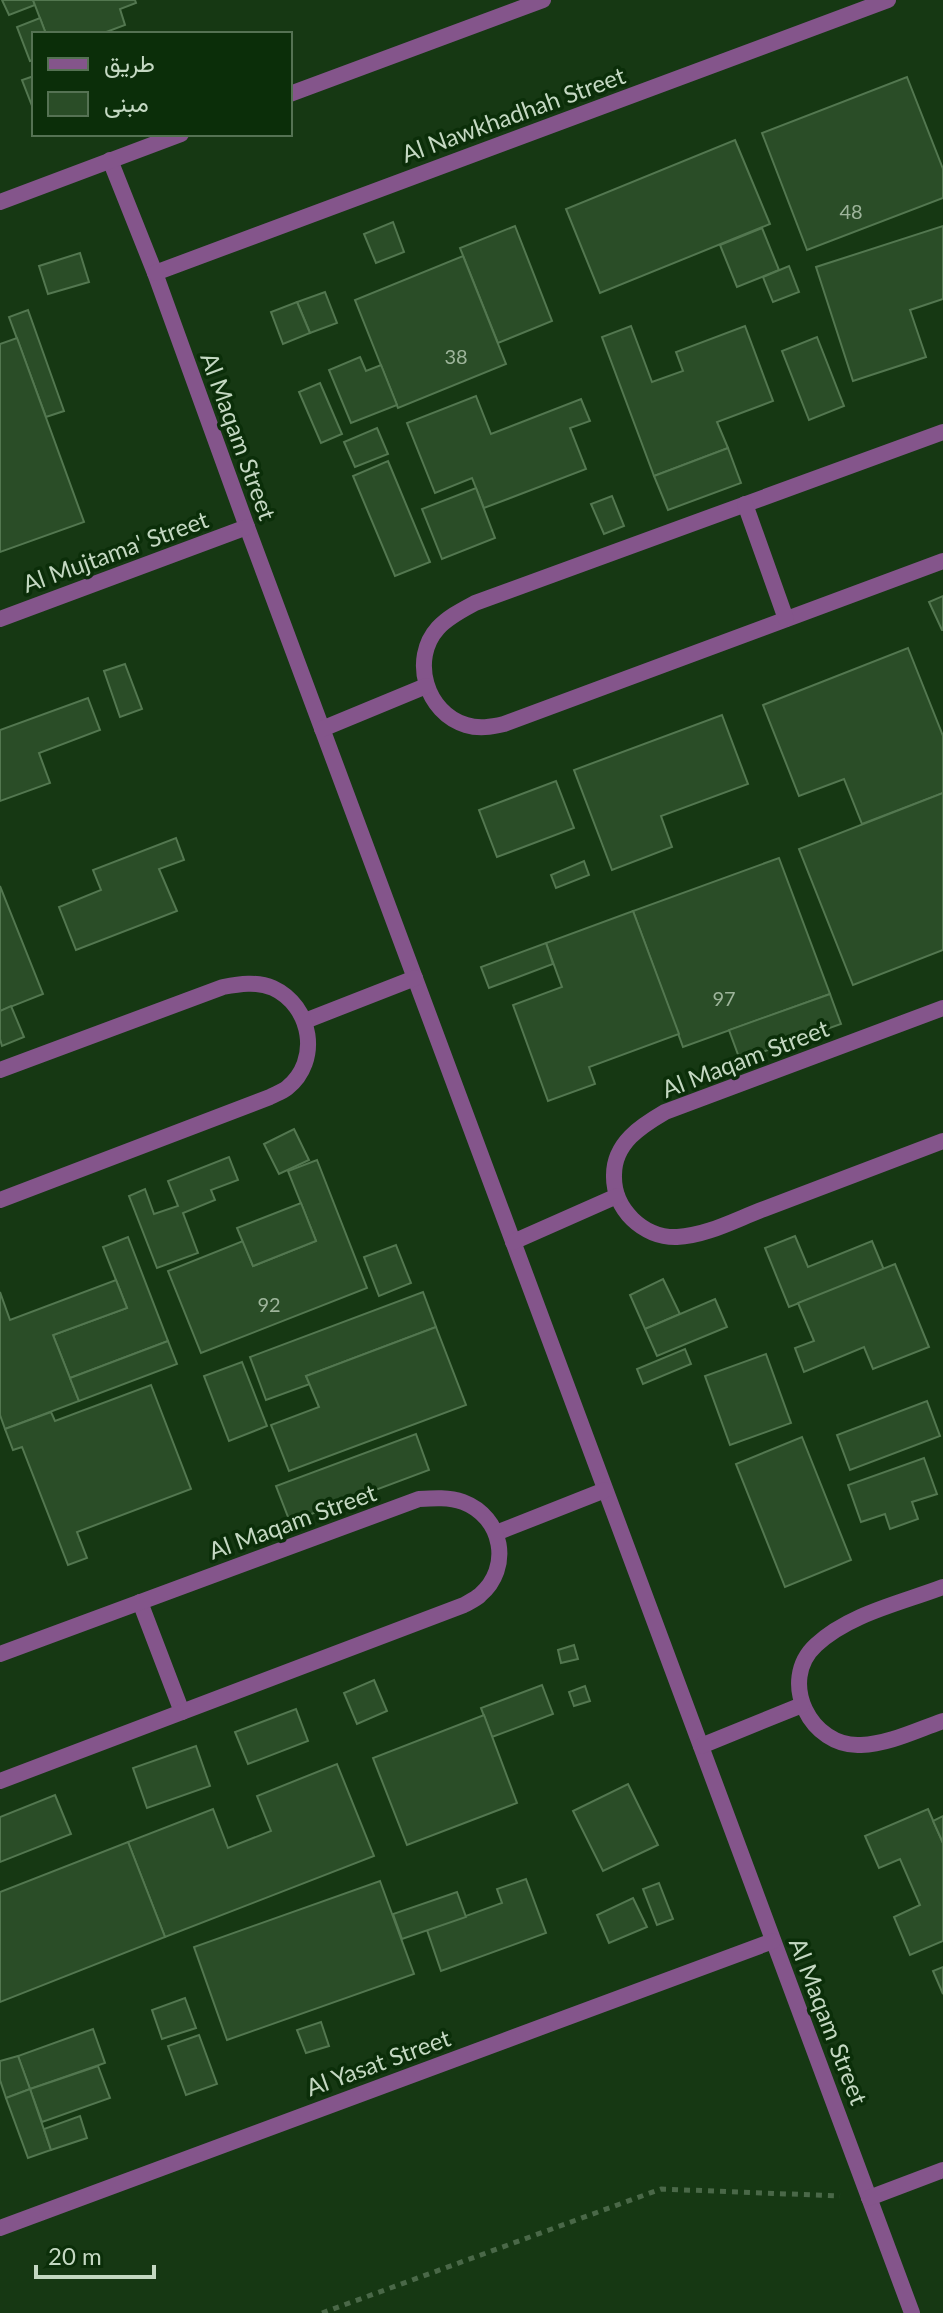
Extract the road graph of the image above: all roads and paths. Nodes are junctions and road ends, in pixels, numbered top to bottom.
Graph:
1 (543, 0) edge
2 (888, 0) edge
3 (292, 93) edge
4 (176, 136) edge
5 (110, 160) junction
6 (0, 202) edge
7 (155, 273) junction
8 (943, 432) edge
9 (745, 504) junction
10 (247, 527) junction
11 (943, 561) edge
12 (0, 619) edge
13 (786, 619) junction
14 (426, 686) junction
15 (322, 729) junction
16 (415, 978) junction
17 (942, 1011) edge
18 (305, 1021) junction
19 (0, 1070) edge
20 (943, 1141) edge
21 (617, 1196) junction
22 (0, 1200) edge
23 (513, 1242) junction
24 (605, 1490) junction
25 (496, 1533) junction
26 (943, 1587) edge
27 (140, 1602) junction
28 (0, 1654) edge
29 (802, 1705) junction
30 (182, 1712) junction
31 (943, 1721) edge
32 (701, 1746) junction
33 (0, 1781) edge
34 (773, 1941) junction
35 (943, 2170) edge
36 (869, 2198) junction
37 (0, 2228) edge
38 (322, 2313) edge
39 (912, 2313) edge

1 - 3 street
2 - 7 street, Al Nawkhadhah Street
4 - 5 street
5 - 6 street
5 - 7 street, Al Maqam Street
7 - 10 street, Al Maqam Street
8 - 9 street
9 - 13 street
9 - 14 street
10 - 12 street, Al Mujtama' Street
10 - 15 street, Al Maqam Street
11 - 13 street
13 - 14 street
14 - 15 street
15 - 16 street, Al Maqam Street
16 - 18 street
16 - 23 street, Al Maqam Street
17 - 21 street, Al Maqam Street
18 - 19 street
18 - 22 street
20 - 21 street
21 - 23 street
23 - 24 street, Al Maqam Street
24 - 25 street
24 - 32 street, Al Maqam Street
25 - 27 street, Al Maqam Street
25 - 30 street
26 - 29 street
27 - 28 street, Al Maqam Street
27 - 30 street
29 - 31 street
29 - 32 street
30 - 33 street
32 - 34 street, Al Maqam Street
34 - 36 street, Al Maqam Street
34 - 37 street, Al Yasat Street
35 - 36 street
36 - 38 path
36 - 39 street, Al Maqam Street

